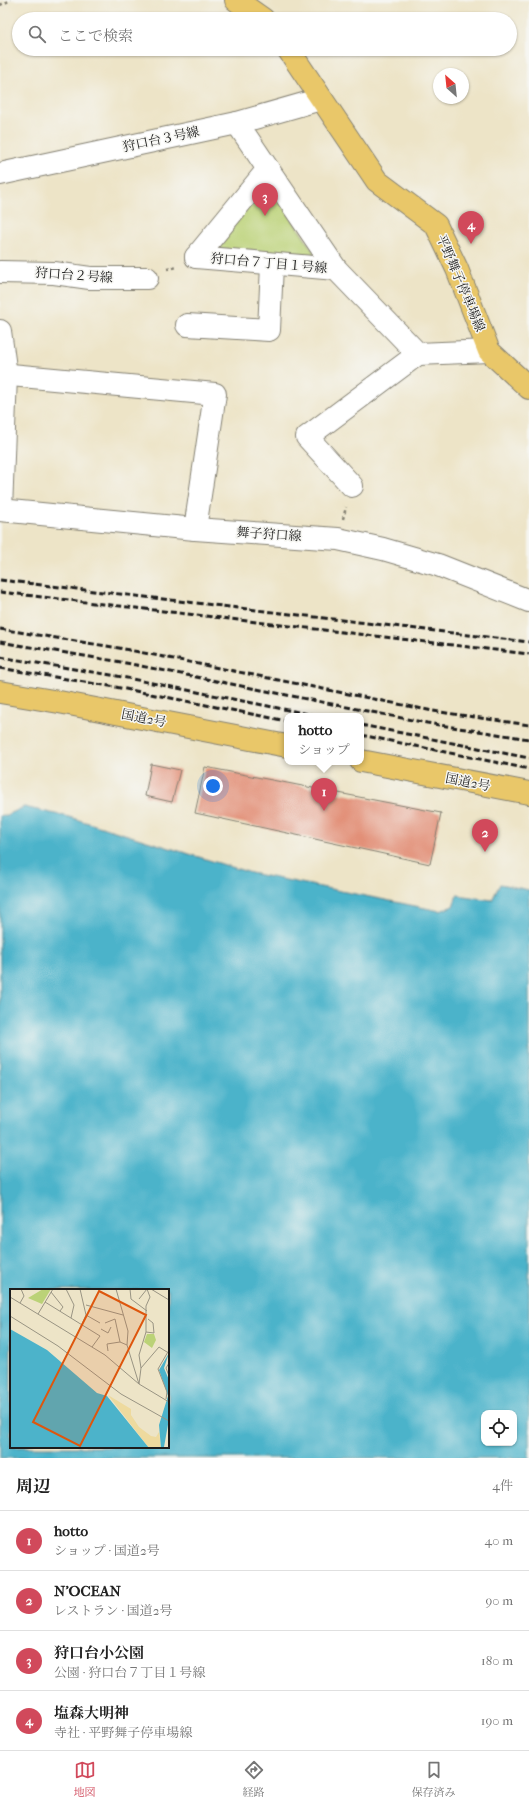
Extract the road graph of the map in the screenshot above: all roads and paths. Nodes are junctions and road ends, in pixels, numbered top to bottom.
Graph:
1 (11, 0) edge
2 (236, 0) edge
3 (0, 5) edge
4 (253, 12) edge
5 (293, 56) edge
6 (321, 99) junction
7 (237, 123) junction
8 (268, 169) junction
9 (0, 174) edge
10 (196, 258) junction
11 (272, 265) junction
12 (336, 269) junction
13 (0, 272) edge
14 (147, 278) joint
15 (187, 325) dead end
16 (0, 331) edge
17 (489, 351) junction
18 (418, 354) junction
19 (3, 374) edge
20 (529, 388) edge
21 (352, 486) joint
22 (1, 510) edge
23 (195, 529) junction
24 (338, 539) junction
25 (529, 601) edge
26 (0, 692) edge
27 (284, 745) edge
28 (364, 762) edge
29 (529, 793) edge

1 - 3 path
2 - 4 main road
5 - 6 main road, 平野舞子停車場線
6 - 7 street, 狩口台３号線
6 - 17 main road, 平野舞子停車場線
7 - 8 street, 狩口台７丁目１号線
7 - 9 street, 狩口台３号線
8 - 10 street, 狩口台７丁目１号線
8 - 12 street, 狩口台７丁目１号線
10 - 11 street, 狩口台７丁目１号線
10 - 14 path
11 - 12 street, 狩口台７丁目１号線
11 - 15 street
12 - 18 street, 狩口台７丁目１号線
13 - 14 street, 狩口台２号線
16 - 19 street
17 - 18 street
17 - 20 main road, 平野舞子停車場線
18 - 21 street
19 - 22 street
19 - 23 street
21 - 24 path
22 - 23 street, 舞子狩口線
23 - 24 street, 舞子狩口線
24 - 25 street, 舞子狩口線
26 - 27 main road, 国道2号
28 - 29 main road, 国道2号

